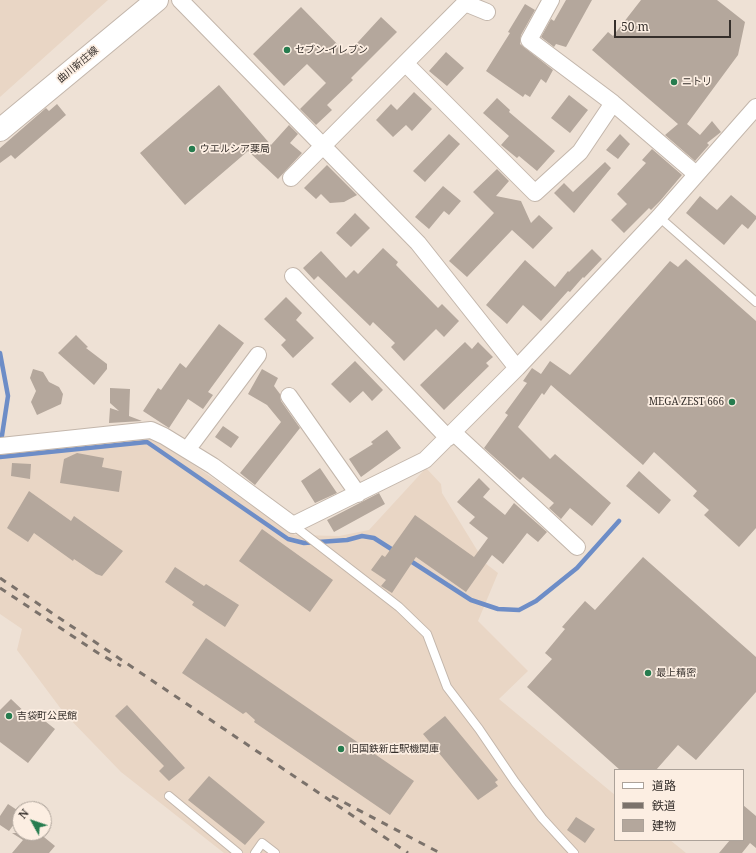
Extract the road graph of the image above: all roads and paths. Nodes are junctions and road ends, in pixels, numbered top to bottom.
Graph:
1 (157, 0) edge
2 (180, 0) edge
3 (551, 0) edge
4 (487, 12) dead end
5 (406, 64) junction
6 (613, 103) junction
7 (756, 107) edge
8 (0, 130) edge
9 (323, 146) junction
10 (696, 174) junction
11 (292, 178) dead end
12 (659, 216) junction
13 (293, 276) dead end
14 (756, 302) edge
15 (258, 354) dead end
16 (517, 368) junction
17 (290, 396) dead end
18 (450, 435) junction
19 (6, 446) edge
20 (187, 450) junction
21 (358, 494) junction
22 (293, 525) junction
23 (577, 547) dead end
24 (169, 796) dead end
25 (238, 853) edge
26 (255, 853) edge
27 (275, 853) edge
28 (574, 853) edge

1 - 8 main road, 曲川新庄線
2 - 9 street
3 - 6 street
4 - 5 street
5 - 6 street
5 - 9 street
6 - 10 street
7 - 10 street
9 - 11 street
9 - 16 street
10 - 12 street
12 - 14 lane
12 - 16 street
13 - 18 street
15 - 20 street
16 - 18 street
17 - 21 street
18 - 21 street
18 - 23 street
19 - 20 street
20 - 22 street
21 - 22 street
22 - 28 lane
24 - 25 lane
26 - 27 lane

